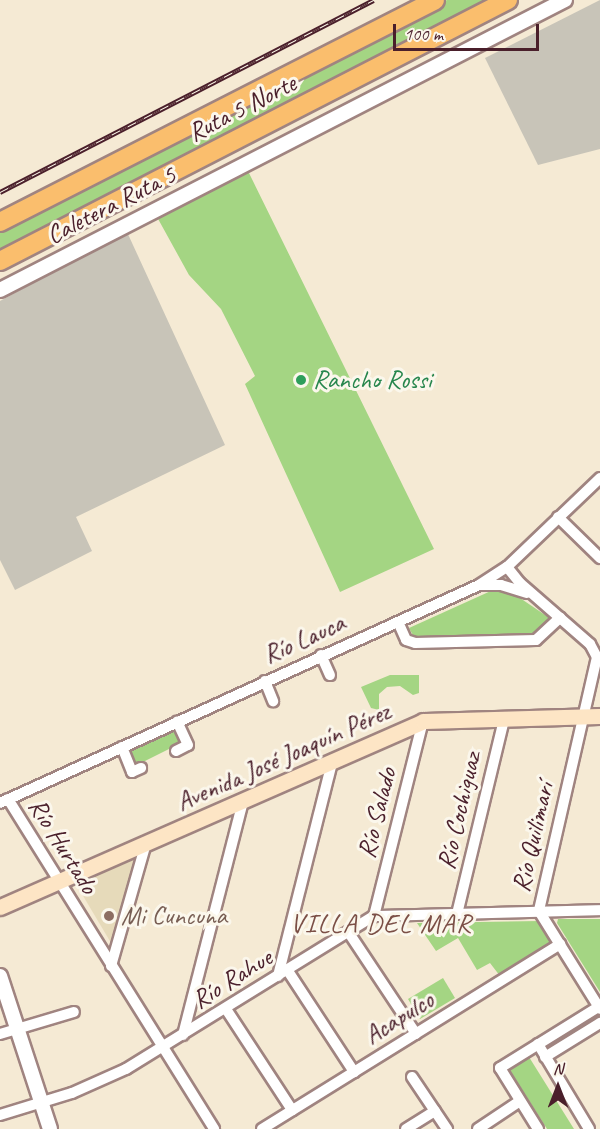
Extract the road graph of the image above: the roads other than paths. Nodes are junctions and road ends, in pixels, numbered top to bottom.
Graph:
1 (435, 0) edge
2 (508, 0) edge
3 (566, 0) edge
4 (0, 222) edge
5 (0, 261) edge
6 (0, 290) edge
7 (600, 478) edge
8 (558, 517) junction
9 (600, 558) edge
10 (507, 567) junction
11 (479, 585) junction
12 (537, 598) junction
13 (560, 618) junction
14 (399, 624) junction
15 (595, 645) edge
16 (321, 655) junction
17 (599, 660) edge
18 (330, 675) dead end
19 (265, 681) junction
20 (273, 701) dead end
21 (592, 716) edge
22 (504, 719) junction
23 (177, 721) junction
24 (423, 721) junction
25 (122, 747) junction
26 (176, 751) dead end
27 (332, 762) junction
28 (141, 768) dead end
29 (4, 801) edge
30 (243, 801) junction
31 (146, 843) junction
32 (59, 881) junction
33 (0, 907) edge
34 (600, 910) edge
35 (539, 911) junction
36 (457, 914) junction
37 (374, 916) junction
38 (349, 933) junction
39 (560, 944) junction
40 (111, 966) junction
41 (283, 974) junction
42 (0, 976) edge
43 (600, 1007) edge
44 (226, 1008) junction
45 (74, 1012) dead end
46 (600, 1023) edge
47 (18, 1029) junction
48 (0, 1034) edge
49 (416, 1034) junction
50 (183, 1035) junction
51 (538, 1044) junction
52 (162, 1048) junction
53 (545, 1057) junction
54 (354, 1072) junction
55 (412, 1077) dead end
56 (520, 1101) junction
57 (41, 1103) junction
58 (292, 1110) junction
59 (435, 1111) junction
60 (0, 1115) edge
61 (50, 1129) edge
62 (214, 1129) edge
63 (262, 1129) edge
64 (406, 1129) edge
65 (447, 1129) edge
66 (478, 1129) edge
67 (538, 1129) edge
68 (589, 1129) edge

1 - 4 highway, Ruta 5 Norte
2 - 5 highway, Ruta 5 Norte
3 - 6 street, Caletera Ruta 5
7 - 8 street, Río Lauca
8 - 9 street
8 - 10 street, Río Lauca
10 - 11 street, Río Lauca
10 - 12 street
11 - 12 street
11 - 14 street, Río Lauca
12 - 13 street
13 - 14 street
13 - 15 street
14 - 16 street, Río Lauca
15 - 17 street
16 - 18 street
16 - 19 street, Río Lauca
17 - 21 street, Río Quilimarí
19 - 20 street
19 - 23 street, Río Lauca
21 - 22 main road, Avenida José Joaquín Pérez
21 - 35 street, Río Quilimarí
22 - 24 main road, Avenida José Joaquín Pérez
22 - 36 street, Río Cochiguaz
23 - 25 street, Río Lauca
23 - 26 street
24 - 27 main road, Avenida José Joaquín Pérez
24 - 37 street, Río Salado
25 - 28 street
25 - 29 street, Río Lauca
27 - 30 main road, Avenida José Joaquín Pérez
27 - 41 street
29 - 32 street, Río Hurtado
30 - 31 main road, Avenida José Joaquín Pérez
30 - 50 street
31 - 32 main road, Avenida José Joaquín Pérez
31 - 40 street
32 - 33 main road, Avenida José Joaquín Pérez
32 - 40 street, Río Hurtado
34 - 35 street
35 - 36 street
35 - 39 street, Río Quilimarí
36 - 37 street
37 - 38 street, Río Rahue
38 - 41 street, Río Rahue
38 - 49 street
39 - 43 street, Río Quilimarí
39 - 49 street, Acapulco
40 - 52 street, Río Hurtado
41 - 44 street, Río Rahue
41 - 54 street
42 - 47 street
43 - 51 street
44 - 50 street, Río Rahue
44 - 58 street
45 - 47 street
46 - 53 street
47 - 48 street
47 - 57 street
49 - 54 street, Acapulco
50 - 52 street, Río Rahue
51 - 53 street
51 - 56 street
52 - 57 street, Río Rahue
52 - 62 street, Río Hurtado
53 - 68 street
54 - 58 street, Acapulco
55 - 59 street
56 - 66 street
56 - 67 street
57 - 60 street, Río Rahue
57 - 61 street
58 - 63 street, Acapulco
59 - 64 street
59 - 65 street

